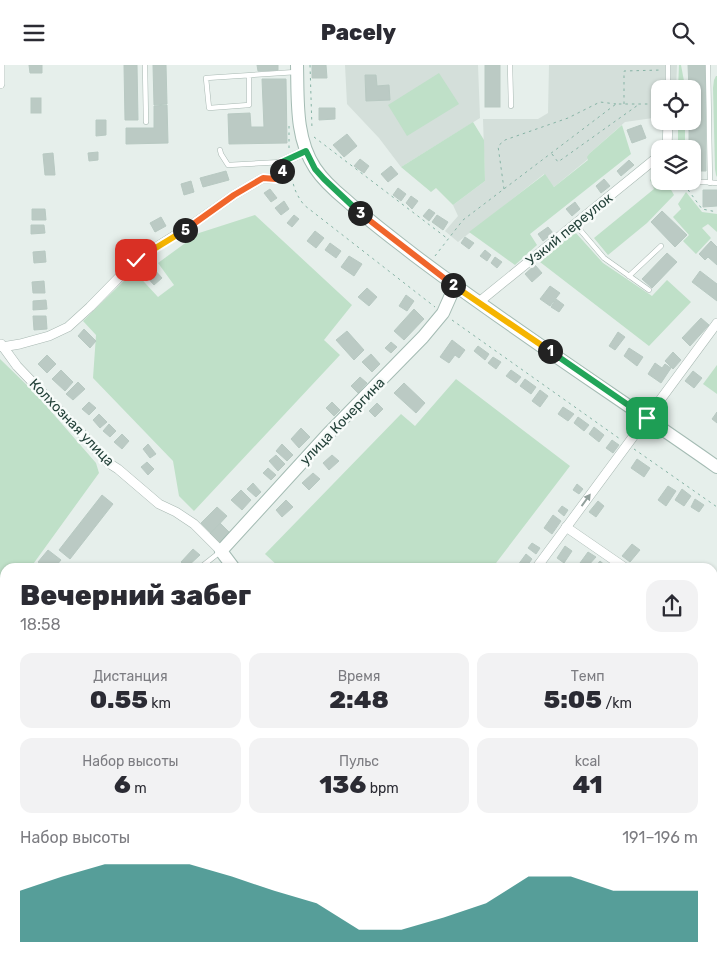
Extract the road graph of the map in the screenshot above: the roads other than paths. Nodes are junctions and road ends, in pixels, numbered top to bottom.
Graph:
1 (0, 65) edge
2 (145, 65) edge
3 (510, 65) edge
4 (708, 65) edge
5 (668, 67) edge
6 (297, 69) edge
7 (249, 76) junction
8 (668, 80) edge
9 (0, 83) edge
10 (511, 106) dead end
11 (146, 122) dead end
12 (220, 150) dead end
13 (306, 151) junction
14 (286, 160) junction
15 (651, 162) edge
16 (701, 182) edge
17 (710, 183) junction
18 (717, 183) edge
19 (575, 224) junction
20 (661, 246) dead end
21 (629, 276) junction
22 (455, 286) junction
23 (649, 290) dead end
24 (479, 303) junction
25 (717, 323) edge
26 (1, 345) edge
27 (647, 418) junction
28 (717, 467) edge
29 (566, 527) junction
30 (221, 551) junction
31 (206, 563) edge
32 (230, 563) edge
33 (540, 563) edge
34 (618, 563) edge

1 - 9 street
2 - 11 lane
3 - 10 lane
4 - 17 lane
5 - 8 lane
6 - 7 lane
6 - 13 main road
7 - 7 lane
12 - 14 lane
13 - 14 street
13 - 22 main road
14 - 26 street
15 - 19 street, Узкий переулок
16 - 17 lane
17 - 18 lane
19 - 21 lane
19 - 24 street, Узкий переулок
20 - 21 lane
21 - 23 lane
22 - 24 main road
22 - 30 main road, улица Кочергина
24 - 27 main road
25 - 27 street
26 - 30 street, Колхозная улица
27 - 28 main road
29 -> 27 street
29 - 33 street
29 - 34 street
30 - 31 lane, улица Кочергина
30 - 32 main road

